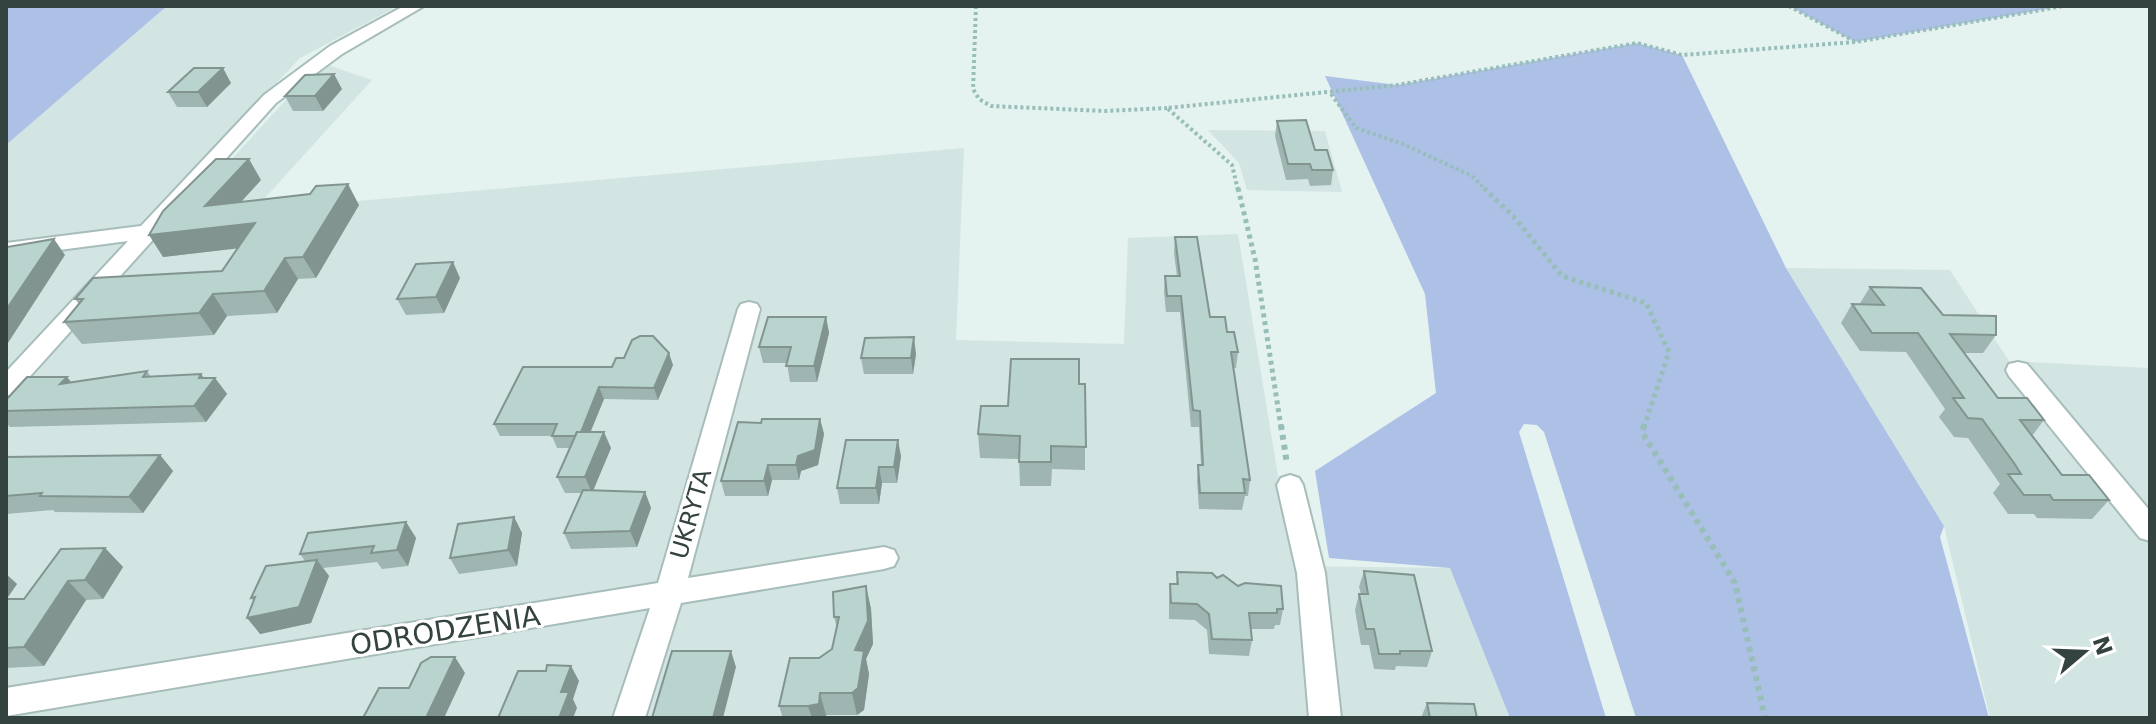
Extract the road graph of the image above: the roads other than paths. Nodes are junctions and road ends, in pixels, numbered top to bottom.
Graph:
1 (416, 6) edge
2 (148, 232) junction
3 (6, 250) edge
4 (749, 309) dead end
5 (2018, 370) dead end
6 (6, 387) edge
7 (1290, 485) road end
8 (2150, 530) edge
9 (884, 558) dead end
10 (669, 594) junction
11 (6, 702) edge
12 (629, 718) edge
13 (1325, 718) edge

1 - 2 street
2 - 3 street
2 - 6 street
4 - 10 street, UKRYTA
5 - 8 street
7 - 13 street
9 - 10 street, ODRODZENIA
10 - 11 street, ODRODZENIA
10 - 12 street, UKRYTA

